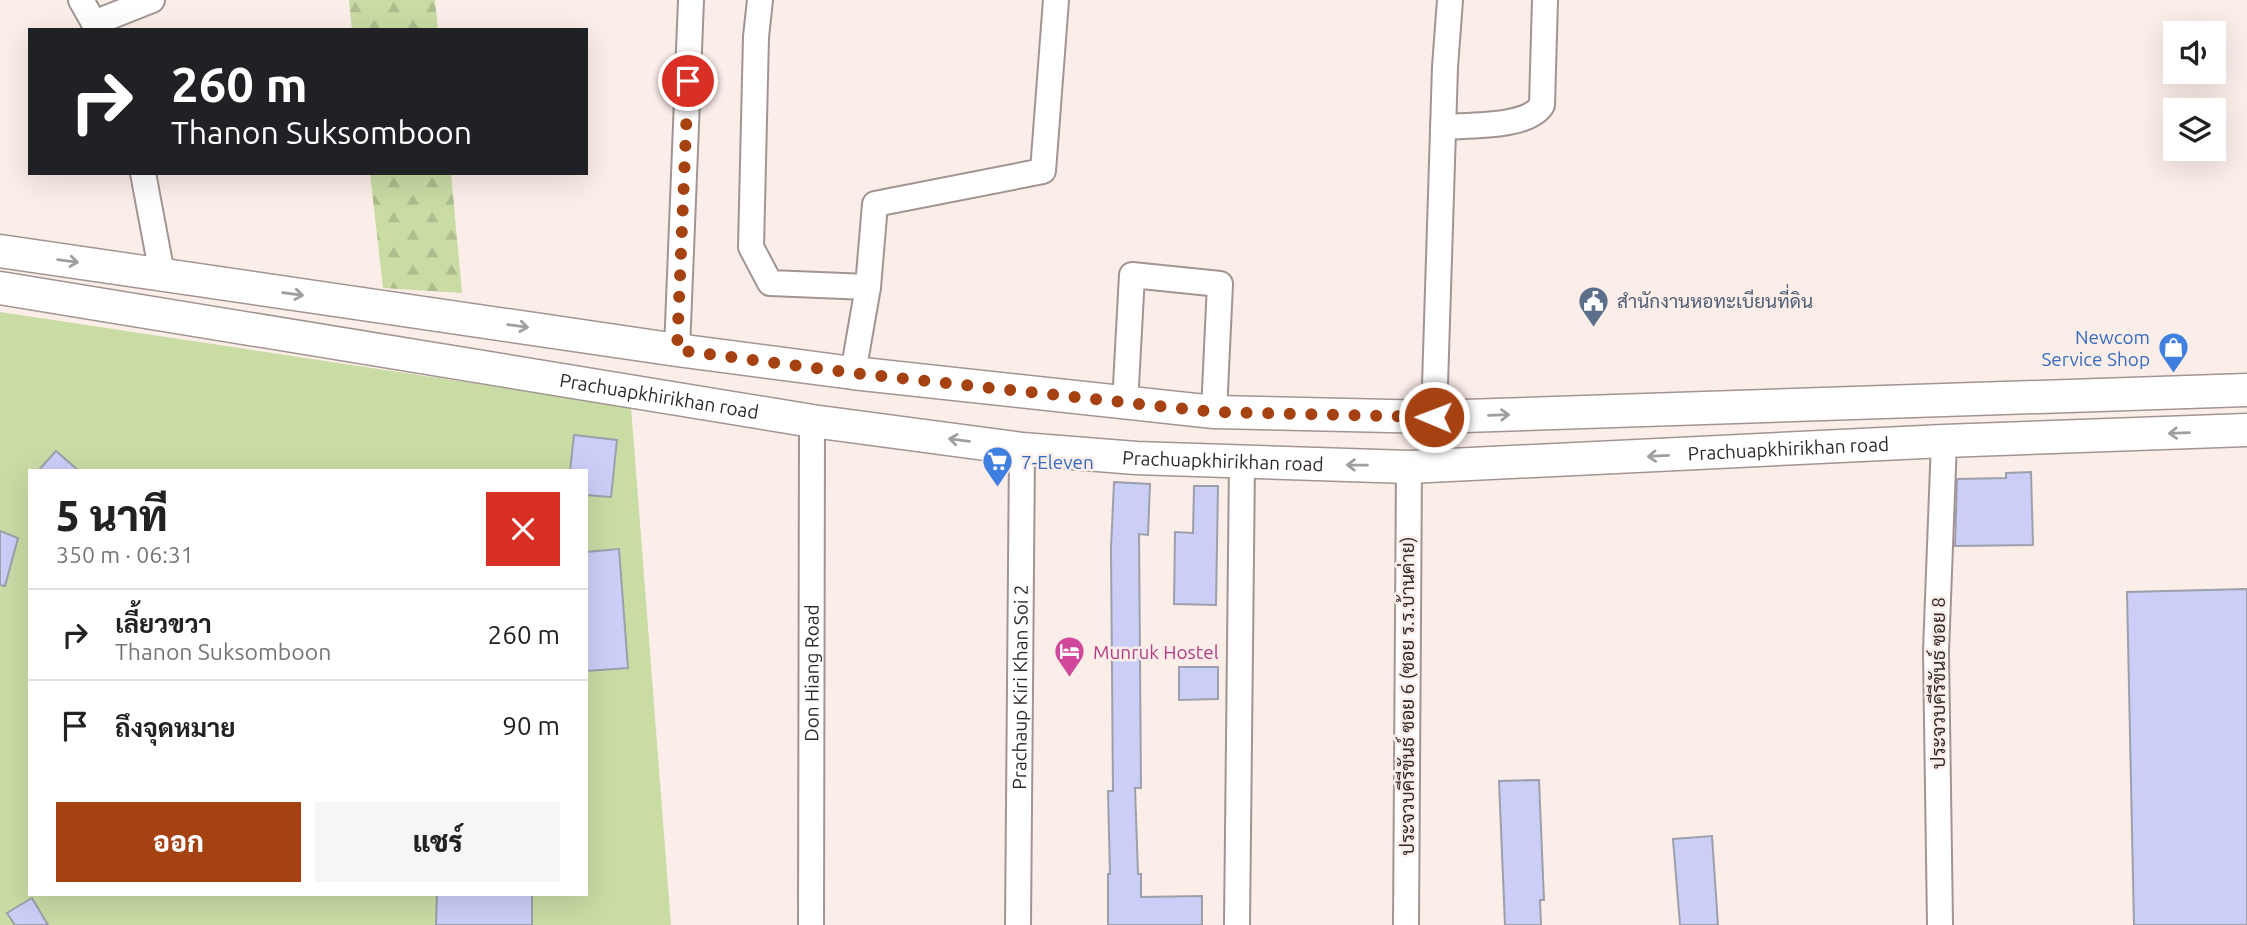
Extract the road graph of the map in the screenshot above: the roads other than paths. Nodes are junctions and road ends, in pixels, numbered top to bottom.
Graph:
1 (82, 0) edge
2 (152, 0) edge
3 (691, 0) edge
4 (760, 0) edge
5 (1056, 0) edge
6 (1450, 0) edge
7 (1545, 0) edge
8 (96, 26) edge
9 (1443, 127) junction
10 (143, 175) edge
11 (0, 251) edge
12 (162, 275) junction
13 (868, 287) junction
14 (0, 288) edge
15 (677, 350) junction
16 (853, 373) junction
17 (2247, 390) edge
18 (1125, 404) junction
19 (1214, 412) junction
20 (1434, 417) junction
21 (812, 421) junction
22 (2247, 430) edge
23 (1944, 442) junction
24 (1022, 449) junction
25 (1242, 462) junction
26 (1409, 467) junction
27 (811, 925) edge
28 (1018, 925) edge
29 (1237, 925) edge
30 (1406, 925) edge
31 (1940, 925) edge

1 - 8 street
2 - 8 street
3 - 15 street
4 - 13 street
5 - 13 street
6 - 9 street
7 - 9 street
9 - 20 street
10 - 12 street
11 -> 12 main road
12 -> 15 main road
13 - 16 street
14 - 21 main road, Prachuapkhirikhan road
15 - 16 main road
16 - 18 main road
20 -> 17 main road
18 - 19 main road
18 - 19 street
19 - 20 main road
24 -> 21 main road, Prachuapkhirikhan road
21 - 27 street, Don Hiang Road
22 -> 23 main road, Prachuapkhirikhan road
23 -> 26 main road, Prachuapkhirikhan road
23 - 31 street, ประจวบคีรีขันธ์ ซอย 8
24 - 25 main road, Prachuapkhirikhan road
24 - 28 street, Prachaup Kiri Khan Soi 2
26 -> 25 main road, Prachuapkhirikhan road
25 - 29 street
26 - 30 street, ประจวบคีรีขันธ์ ซอย 6 (ซอย ร.ร.บ้านค่าย)

